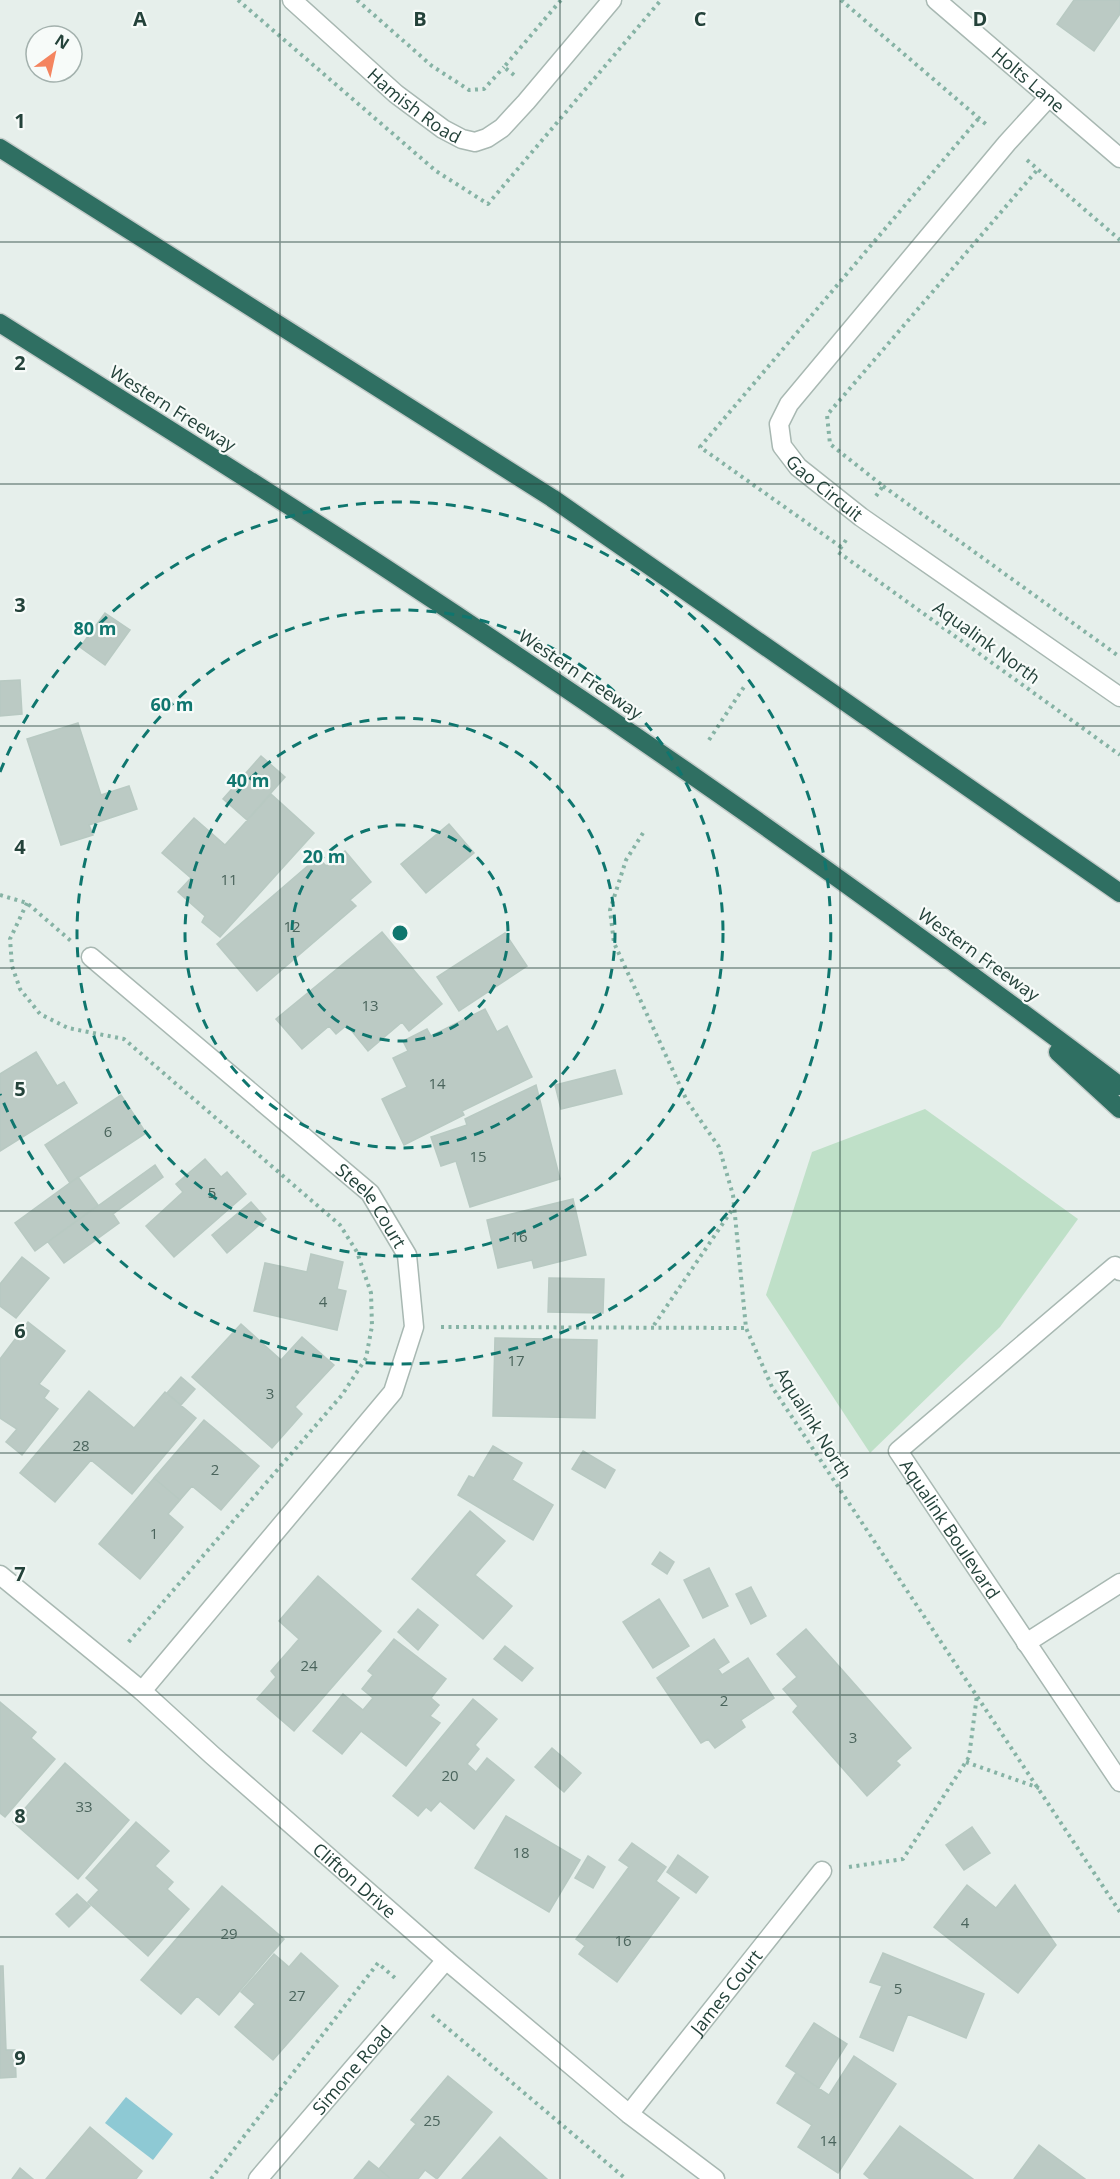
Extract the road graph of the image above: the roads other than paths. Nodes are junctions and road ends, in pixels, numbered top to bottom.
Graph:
1 (292, 0) edge
2 (612, 0) edge
3 (936, 0) edge
4 (1049, 97) junction
5 (0, 148) edge
6 (1120, 158) edge
7 (0, 323) edge
8 (1120, 698) edge
9 (1120, 893) edge
10 (91, 957) road end
11 (982, 981) junction
12 (1120, 1086) edge
13 (1120, 1110) edge
14 (1117, 1268) edge
15 (0, 1575) edge
16 (1120, 1583) edge
17 (1026, 1643) junction
18 (142, 1690) junction
19 (1120, 1782) edge
20 (822, 1870) road end
21 (446, 1960) junction
22 (629, 2114) junction
23 (258, 2179) edge
24 (715, 2179) edge

1 - 2 street, Hamish Road
3 - 4 street, Holts Lane
4 - 6 street, Holts Lane
4 - 8 street, Gao Circuit
5 - 9 highway
7 - 11 highway, Western Freeway
10 - 18 street, Steele Court
11 - 12 highway, Western Freeway
11 - 13 highway
14 - 17 street, Aqualink Boulevard
15 - 18 street, Clifton Drive
16 - 17 street
17 - 19 street, Aqualink Boulevard
18 - 21 street, Clifton Drive
20 - 22 street, James Court
21 - 22 street, Clifton Drive
21 - 23 street, Simone Road
22 - 24 street, Clifton Drive

